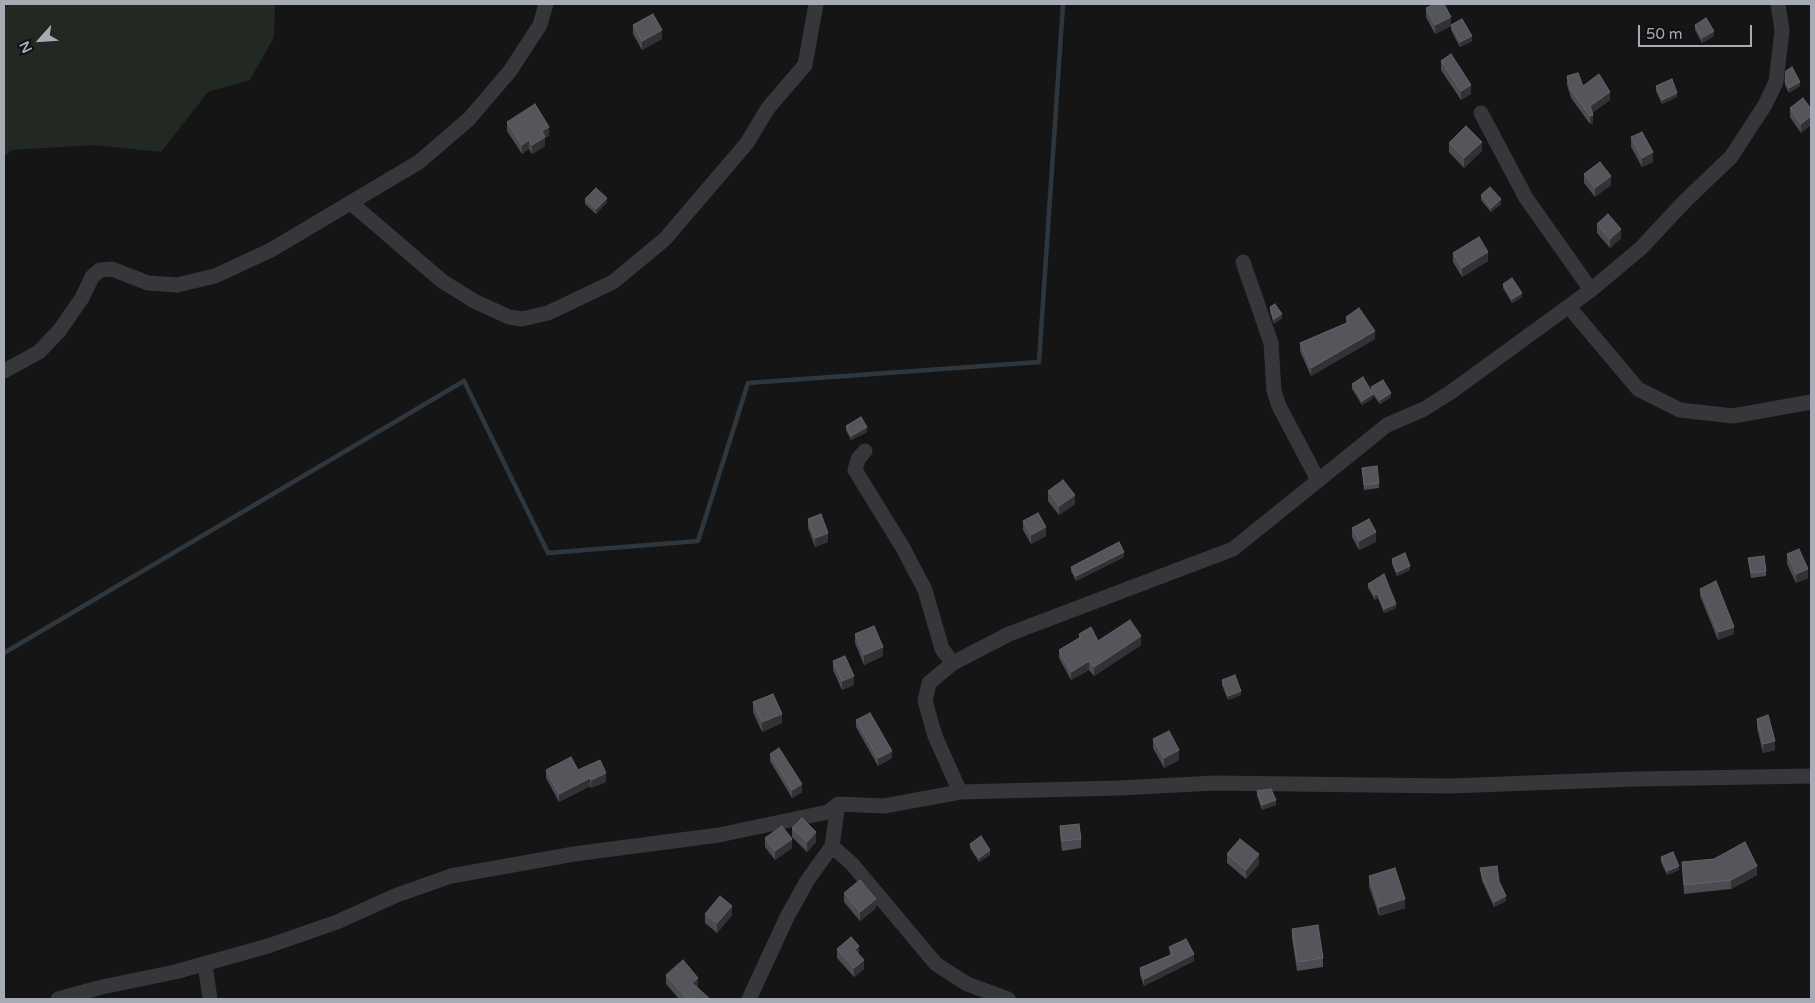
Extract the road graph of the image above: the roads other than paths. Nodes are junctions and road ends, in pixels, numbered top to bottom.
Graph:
1 (546, 4) edge
2 (816, 4) edge
3 (1778, 4) edge
4 (1481, 113) dead end
5 (351, 203) junction
6 (1242, 262) dead end
7 (1591, 290) junction
8 (1568, 307) junction
9 (4, 371) edge
10 (1811, 402) edge
11 (864, 452) dead end
12 (1318, 480) junction
13 (954, 663) junction
14 (1811, 776) edge
15 (960, 792) junction
16 (838, 804) junction
17 (832, 846) junction
18 (205, 964) junction
19 (58, 999) edge
20 (210, 999) edge
21 (749, 999) edge
22 (1008, 999) edge

1 - 5 street
2 - 5 street
3 - 7 street
4 - 7 street
5 - 9 street
6 - 12 street
7 - 8 street
8 - 10 street
8 - 12 street
11 - 13 street
12 - 13 street
13 - 15 street
14 - 15 street
15 - 16 street
16 - 17 street
16 - 18 street
17 - 21 street
17 - 22 street
18 - 19 street
18 - 20 street

